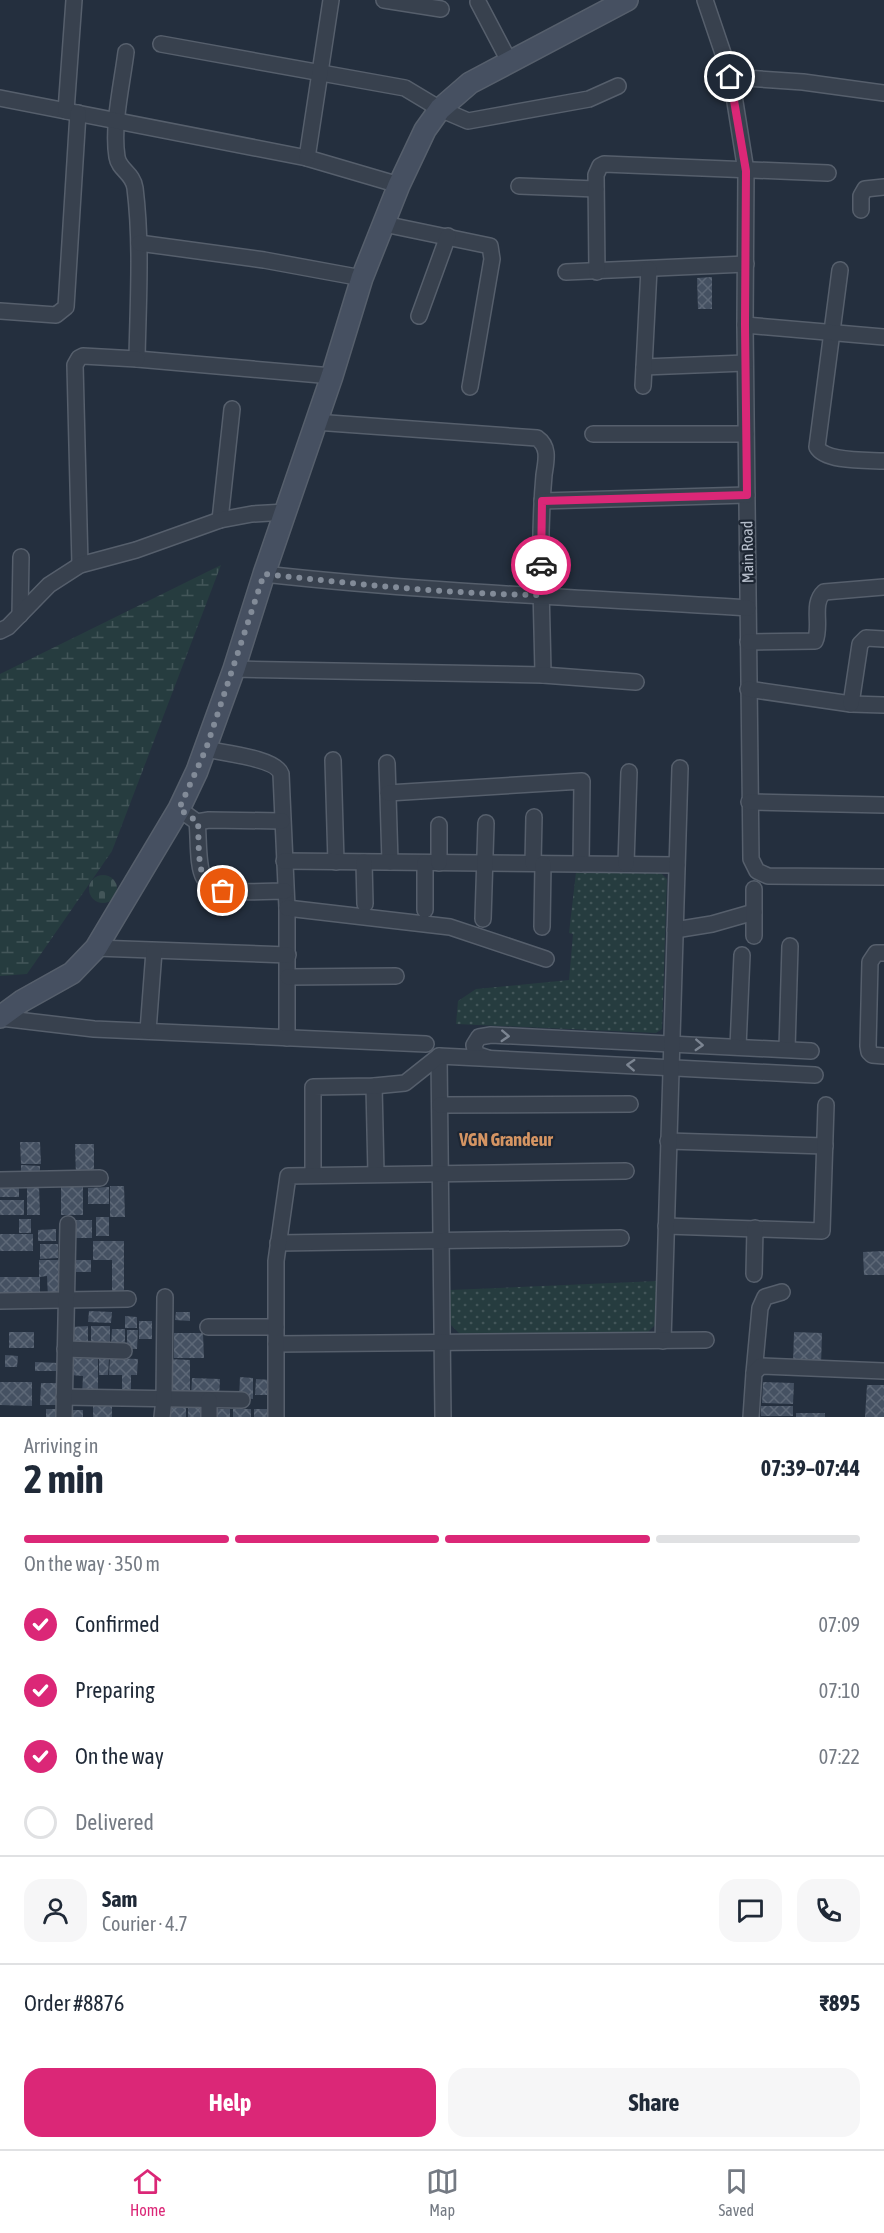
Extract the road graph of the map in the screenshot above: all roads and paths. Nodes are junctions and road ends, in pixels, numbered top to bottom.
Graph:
1 (74, 0) edge
2 (331, 0) edge
3 (384, 0) edge
4 (627, 0) edge
5 (705, 0) edge
6 (478, 2) dead end
7 (441, 9) dead end
8 (162, 44) dead end
9 (126, 52) dead end
10 (509, 61) junction
11 (321, 73) junction
12 (730, 77) junction
13 (618, 86) dead end
14 (884, 93) edge
15 (0, 98) edge
16 (440, 109) junction
17 (72, 112) junction
18 (117, 121) junction
19 (307, 158) junction
20 (746, 171) junction
21 (828, 173) dead end
22 (399, 185) junction
23 (519, 186) dead end
24 (884, 187) edge
25 (596, 189) junction
26 (861, 210) dead end
27 (384, 224) junction
28 (448, 236) junction
29 (139, 243) junction
30 (746, 264) junction
31 (649, 269) junction
32 (840, 270) dead end
33 (566, 272) dead end
34 (597, 272) junction
35 (362, 278) junction
36 (0, 311) edge
37 (419, 316) dead end
38 (745, 325) junction
39 (831, 332) junction
40 (884, 337) edge
41 (136, 359) junction
42 (745, 363) junction
43 (644, 366) junction
44 (332, 376) junction
45 (643, 386) dead end
46 (470, 387) dead end
47 (232, 409) dead end
48 (315, 422) junction
49 (593, 434) dead end
50 (746, 434) junction
51 (884, 461) edge
52 (747, 495) junction
53 (542, 501) junction
54 (286, 512) junction
55 (219, 520) junction
56 (21, 557) dead end
57 (80, 565) junction
58 (264, 574) junction
59 (884, 587) edge
60 (541, 595) junction
61 (748, 608) junction
62 (20, 615) junction
63 (0, 631) edge
64 (884, 639) edge
65 (748, 642) junction
66 (234, 669) junction
67 (543, 675) junction
68 (636, 682) dead end
69 (748, 689) junction
70 (851, 704) junction
71 (884, 705) edge
72 (206, 749) junction
73 (333, 760) dead end
74 (387, 763) dead end
75 (680, 768) dead end
76 (629, 772) dead end
77 (388, 793) junction
78 (749, 802) junction
79 (884, 805) edge
80 (179, 809) junction
81 (534, 816) dead end
82 (282, 821) junction
83 (198, 822) junction
84 (486, 823) dead end
85 (439, 825) dead end
86 (284, 861) junction
87 (336, 862) junction
88 (364, 862) junction
89 (390, 862) junction
90 (432, 862) junction
91 (484, 863) junction
92 (538, 863) junction
93 (581, 864) junction
94 (626, 864) junction
95 (677, 865) junction
96 (884, 877) edge
97 (754, 889) dead end
98 (285, 891) junction
99 (364, 904) dead end
100 (287, 908) junction
101 (425, 910) dead end
102 (754, 912) junction
103 (483, 919) dead end
104 (542, 927) dead end
105 (675, 930) junction
106 (754, 936) dead end
107 (790, 946) dead end
108 (96, 948) junction
109 (154, 951) junction
110 (884, 953) edge
111 (288, 955) junction
112 (742, 955) dead end
113 (546, 959) dead end
114 (396, 976) dead end
115 (288, 977) junction
116 (0, 1018) edge
117 (148, 1031) junction
118 (287, 1038) junction
119 (426, 1044) dead end
120 (671, 1044) junction
121 (738, 1047) junction
122 (787, 1049) junction
123 (812, 1051) dead end
124 (439, 1056) junction
125 (884, 1056) edge
126 (488, 1058) junction
127 (670, 1067) junction
128 (815, 1075) dead end
129 (374, 1086) junction
130 (630, 1104) dead end
131 (440, 1105) junction
132 (826, 1105) dead end
133 (668, 1141) junction
134 (825, 1146) junction
135 (626, 1171) dead end
136 (440, 1172) junction
137 (376, 1174) junction
138 (313, 1175) junction
139 (100, 1178) dead end
140 (0, 1180) edge
141 (68, 1224) dead end
142 (666, 1226) junction
143 (755, 1228) junction
144 (621, 1238) dead end
145 (441, 1241) junction
146 (278, 1243) junction
147 (754, 1274) dead end
148 (782, 1292) dead end
149 (165, 1296) dead end
150 (128, 1299) dead end
151 (0, 1301) edge
152 (66, 1301) junction
153 (208, 1327) dead end
154 (276, 1327) junction
155 (706, 1340) dead end
156 (663, 1341) junction
157 (442, 1342) junction
158 (276, 1344) junction
159 (65, 1349) junction
160 (124, 1351) dead end
161 (884, 1371) edge
162 (754, 1373) junction
163 (64, 1397) junction
164 (164, 1399) junction
165 (209, 1400) junction
166 (242, 1400) dead end
167 (64, 1417) edge
168 (162, 1417) edge
169 (209, 1417) edge
170 (276, 1417) edge
171 (442, 1417) edge
172 (751, 1417) edge

1 - 17 street
2 - 11 street
3 - 7 street
4 - 10 street
5 - 12 street, Main Road
6 - 10 street
8 - 11 street
9 - 18 street
10 - 16 street
11 - 16 street
11 - 19 street
12 - 14 street
12 - 20 street, Main Road
13 - 16 street
15 - 17 street
16 - 22 street
17 - 18 street
17 - 36 street
18 - 19 street
18 - 29 street
19 - 22 street
20 - 21 street
20 - 25 street
20 - 30 street, Main Road
22 - 27 street
23 - 25 street
24 - 26 street
25 - 34 street
27 - 28 street
27 - 35 street
28 - 37 street
28 - 46 street
29 - 35 street
29 - 41 street
30 - 31 street
30 - 38 street, Main Road
31 - 34 street
31 - 43 street
32 - 39 street
33 - 34 street
35 - 44 street
38 - 39 street
38 - 42 street, Main Road
39 - 40 street
39 - 51 street
41 - 44 street
41 - 57 street
42 - 43 street
42 - 50 street, Main Road
43 - 45 street
44 - 48 street
47 - 55 street
48 - 53 street
48 - 54 street
49 - 50 street
50 - 52 street, Main Road
52 - 53 street
52 - 61 street, Main Road
53 - 60 street
54 - 55 street
54 - 58 street
55 - 57 street
56 - 62 street
57 - 62 street
58 - 60 street
58 - 66 street
59 - 65 street
60 - 61 street
60 - 67 street
61 - 65 street, Main Road
62 - 63 street
64 - 70 street
65 - 69 street, Main Road
66 - 67 street
66 - 72 street
67 - 68 street
69 - 70 street
69 - 78 street, Main Road
70 - 71 street
72 - 80 street
72 - 82 street
73 - 87 street
74 - 77 street
75 - 95 street
76 - 94 street
77 - 89 street
77 - 93 street
78 - 79 street
78 - 96 street, Main Road
80 - 83 street
80 - 108 street
81 - 92 street
82 - 83 street
82 - 86 street
83 - 98 street
84 - 91 street
85 - 90 street
86 - 87 street
86 - 98 street
87 - 88 street
88 - 89 street
88 - 99 street
89 - 90 street
90 - 91 street
90 - 101 street
91 - 92 street
91 - 103 street
92 - 93 street
92 - 104 street
93 - 94 street
94 - 95 street
95 - 105 street
97 - 102 street
98 - 100 street
100 - 111 street
100 - 113 street
102 - 105 street
102 - 106 street
105 - 120 street
107 - 122 street
108 - 109 street
108 - 116 street
109 - 111 street
109 - 117 street
110 - 125 street
111 - 115 street
112 - 121 street
114 - 115 street
115 - 118 street
116 - 117 street
117 - 118 street
118 - 119 street
120 -> 121 street
126 -> 120 street
120 - 127 street
121 - 122 street
122 - 123 street
124 - 126 street
124 - 129 street
124 - 131 street
127 -> 126 street
127 - 128 street
127 - 133 street
129 - 137 street
129 - 138 street
130 - 131 street
131 - 136 street
132 - 134 street
133 - 134 street
133 - 142 street
134 - 143 street
135 - 136 street
136 - 137 street
136 - 145 street
137 - 138 street
138 - 146 street
139 - 140 street
141 - 152 street
142 - 143 street
142 - 156 street
143 - 147 street
144 - 145 street
145 - 146 street
145 - 157 street
146 - 154 street
148 - 162 street
149 - 164 street
150 - 152 street
151 - 152 street
152 - 159 street
153 - 154 street
154 - 158 street
155 - 156 street
156 - 157 street
157 - 158 street
157 - 171 street
158 - 170 street
159 - 160 street
159 - 163 street
161 - 162 street
162 - 172 street
163 - 164 street
163 - 167 street
164 - 165 street
164 - 168 street
165 - 166 street
165 - 169 street

